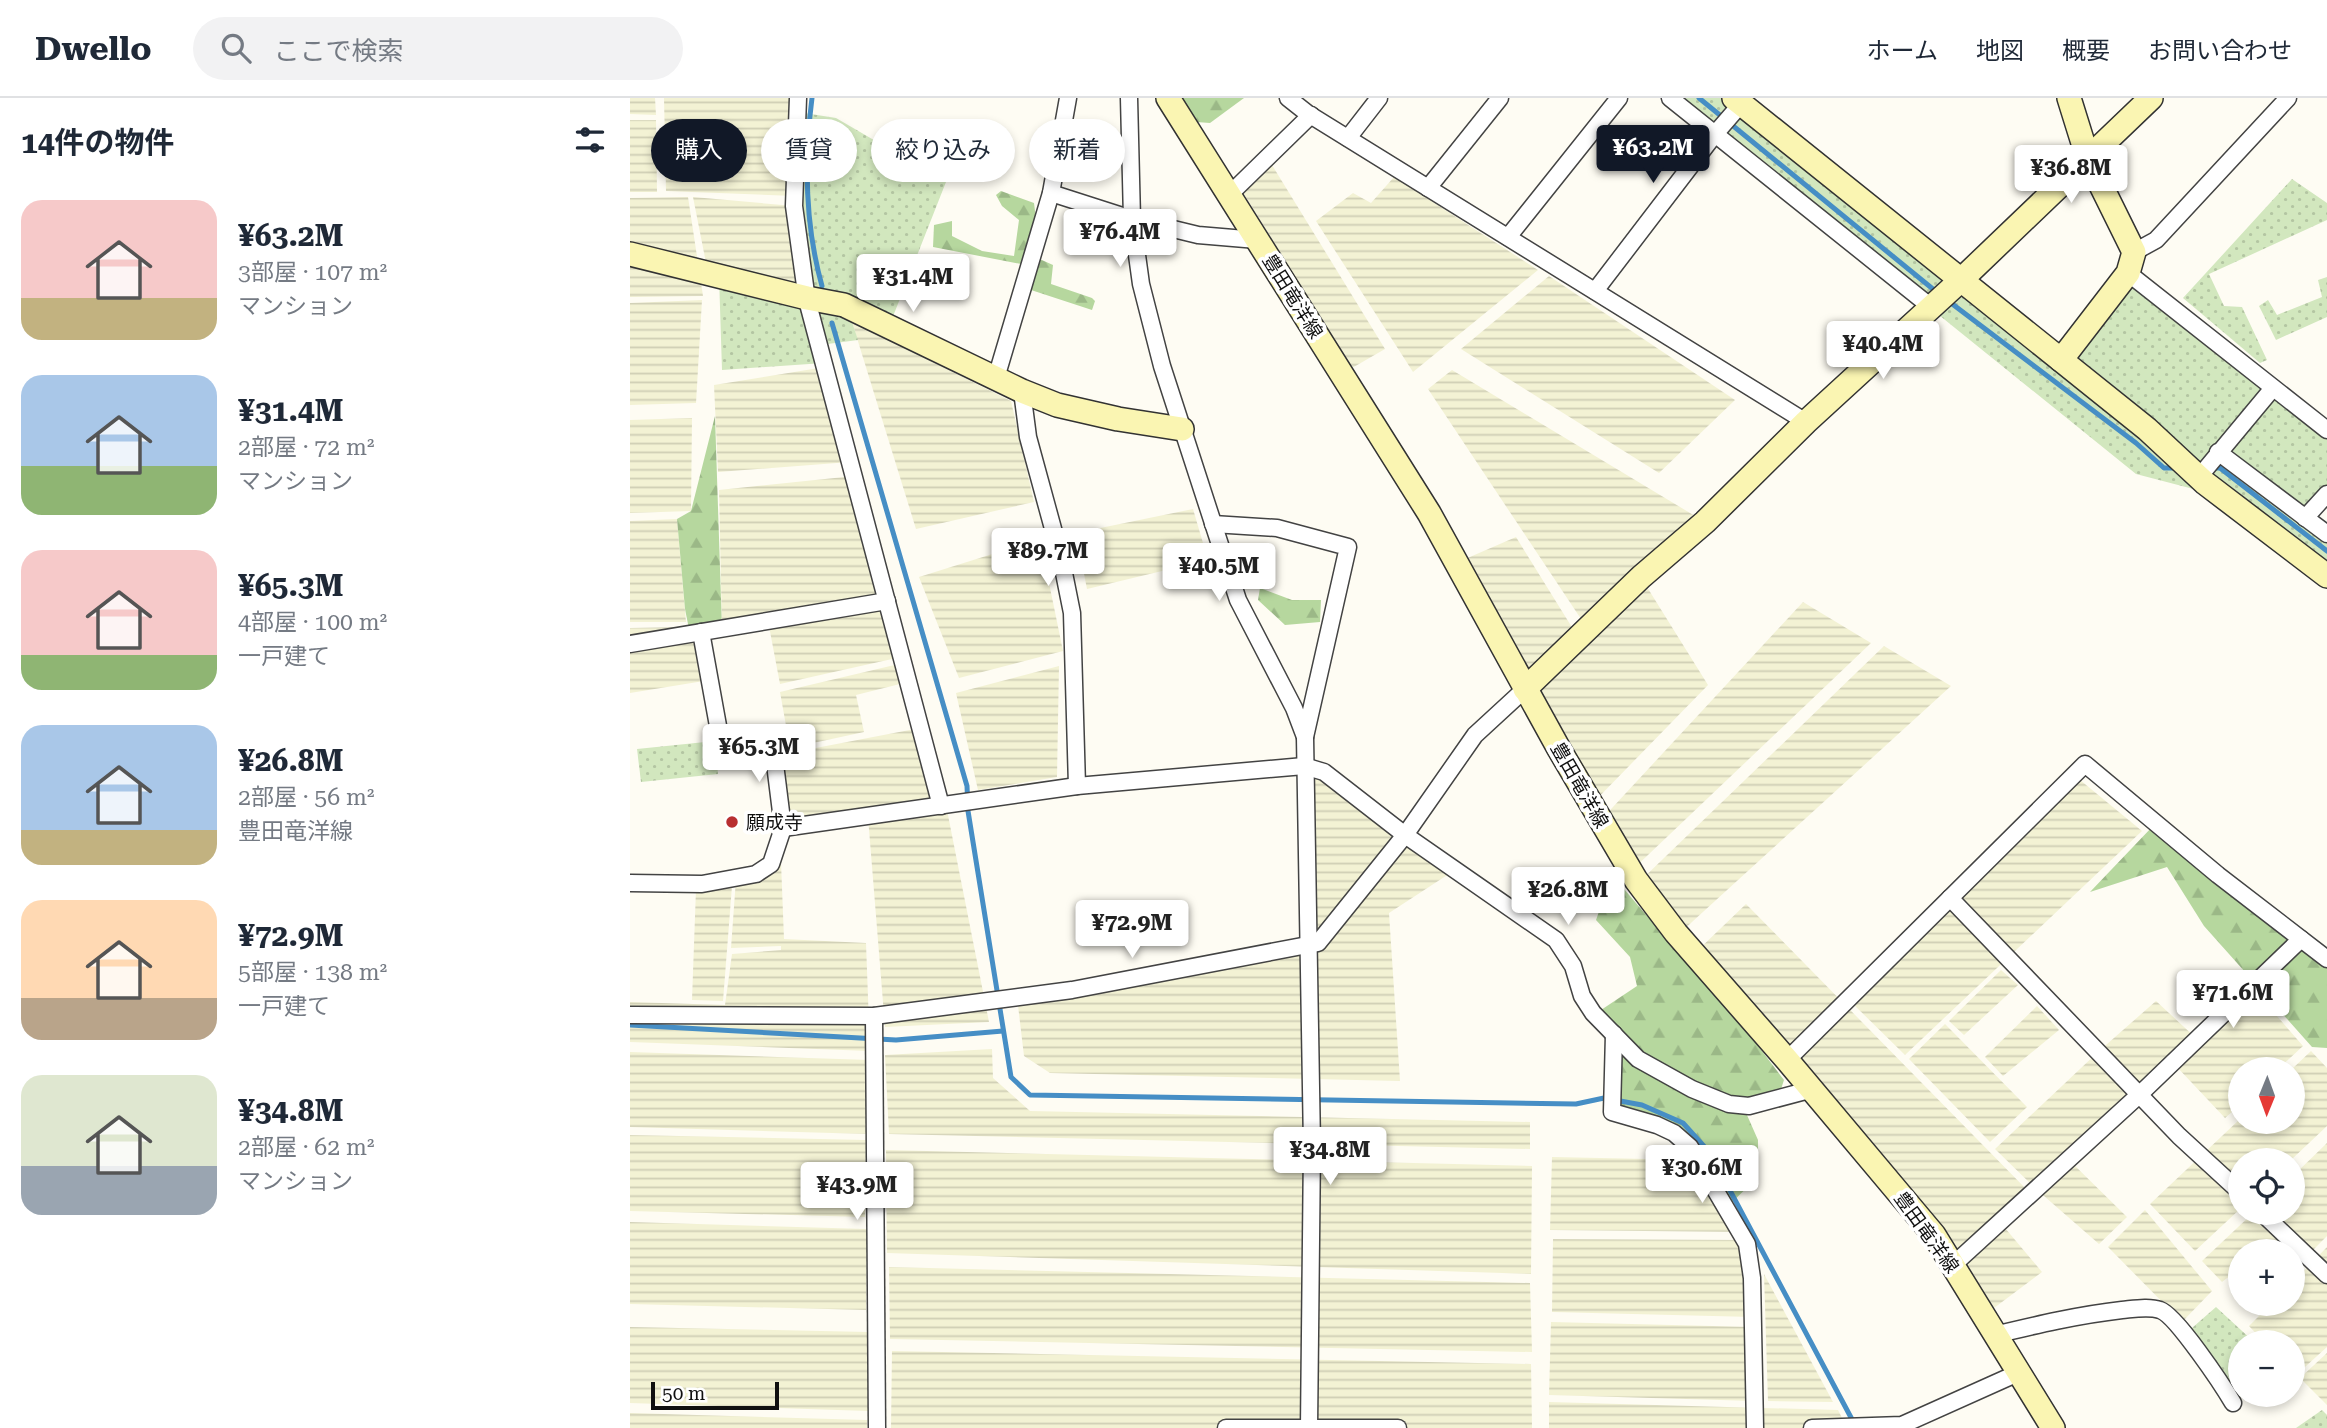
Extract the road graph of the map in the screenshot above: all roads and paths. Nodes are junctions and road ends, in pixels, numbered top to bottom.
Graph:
1 (798, 98) edge
2 (1068, 98) edge
3 (1129, 98) edge
4 (1168, 98) edge
5 (1288, 98) edge
6 (1380, 98) edge
7 (1500, 98) edge
8 (1619, 98) edge
9 (1670, 98) edge
10 (2069, 98) edge
11 (2151, 98) edge
12 (2288, 98) edge
13 (1738, 101) edge
14 (1311, 115) junction
15 (1715, 134) junction
16 (1348, 138) junction
17 (2088, 159) junction
18 (1428, 188) junction
19 (1051, 193) junction
20 (1229, 195) junction
21 (1132, 219) junction
22 (1508, 237) junction
23 (1257, 240) junction
24 (630, 254) edge
25 (2131, 262) junction
26 (1961, 280) junction
27 (1595, 291) junction
28 (807, 298) junction
29 (1931, 307) junction
30 (2061, 360) junction
31 (996, 378) junction
32 (2273, 388) junction
33 (1022, 391) junction
34 (1806, 422) junction
35 (1182, 429) junction
36 (2327, 430) edge
37 (2218, 452) junction
38 (2199, 477) junction
39 (2327, 494) edge
40 (2305, 518) junction
41 (1213, 524) junction
42 (2327, 534) edge
43 (2327, 576) edge
44 (887, 601) junction
45 (701, 632) junction
46 (630, 644) edge
47 (1525, 689) junction
48 (1305, 737) junction
49 (1304, 766) junction
50 (1077, 786) junction
51 (941, 806) junction
52 (783, 828) junction
53 (1405, 835) junction
54 (630, 883) edge
55 (1950, 898) junction
56 (2301, 939) junction
57 (1308, 946) junction
58 (2327, 959) edge
59 (630, 1015) edge
60 (874, 1016) junction
61 (1614, 1034) junction
62 (1787, 1060) junction
63 (1813, 1089) junction
64 (2139, 1095) junction
65 (2228, 1181) edge
66 (2275, 1225) edge
67 (1953, 1265) junction
68 (2327, 1275) edge
69 (1994, 1335) junction
70 (2018, 1373) junction
71 (2228, 1394) edge
72 (877, 1428) edge
73 (1226, 1428) edge
74 (1310, 1428) edge
75 (1398, 1428) edge
76 (1755, 1428) edge
77 (1812, 1428) edge
78 (2053, 1428) edge

1 - 28 street
2 - 19 street
3 - 21 street
4 - 20 street, 豊田竜洋線
5 - 14 street
6 - 16 street
7 - 18 street
8 - 22 street
9 - 15 street
10 - 17 street
11 - 17 street
12 - 25 street
13 - 15 street
13 - 26 street
14 - 16 street
14 - 20 street
15 - 27 street
15 - 29 street
16 - 18 street
17 - 25 street
17 - 26 street
18 - 22 street
19 - 21 street
19 - 31 street
20 - 23 street, 豊田竜洋線
21 - 23 street
21 - 35 street
22 - 27 street
23 - 47 street, 豊田竜洋線
24 - 28 street
25 - 30 street
25 - 32 street
26 - 29 street
26 - 30 street
27 - 34 street
28 - 31 street
28 - 44 street
29 - 34 street
30 - 38 street
31 - 33 street
32 - 36 street
32 - 37 street
33 - 35 street
33 - 50 street
34 - 47 street
35 - 41 street
37 - 38 street
37 - 40 street
38 - 43 street
39 - 40 street
40 - 42 street
41 - 48 street
41 - 48 street
44 - 45 street
44 - 51 street
45 - 46 street
45 - 52 street
47 - 53 street
47 - 62 street, 豊田竜洋線
48 - 49 street
49 - 50 street
49 - 53 street
49 - 57 street
50 - 51 street
51 - 52 street
52 - 54 street
53 - 57 street
53 - 61 street
55 - 56 street
55 - 62 street
55 - 64 street
56 - 58 street
56 - 64 street
57 - 60 street
57 - 74 street
59 - 60 street
60 - 72 street
61 - 63 street
61 - 76 street
62 - 63 street, 豊田竜洋線
63 - 67 street, 豊田竜洋線
64 - 65 street
64 - 67 street
66 - 68 street
67 - 69 street, 豊田竜洋線
69 - 70 street, 豊田竜洋線
69 - 71 street
70 - 77 street
70 - 78 street, 豊田竜洋線
73 - 74 street
74 - 75 street

